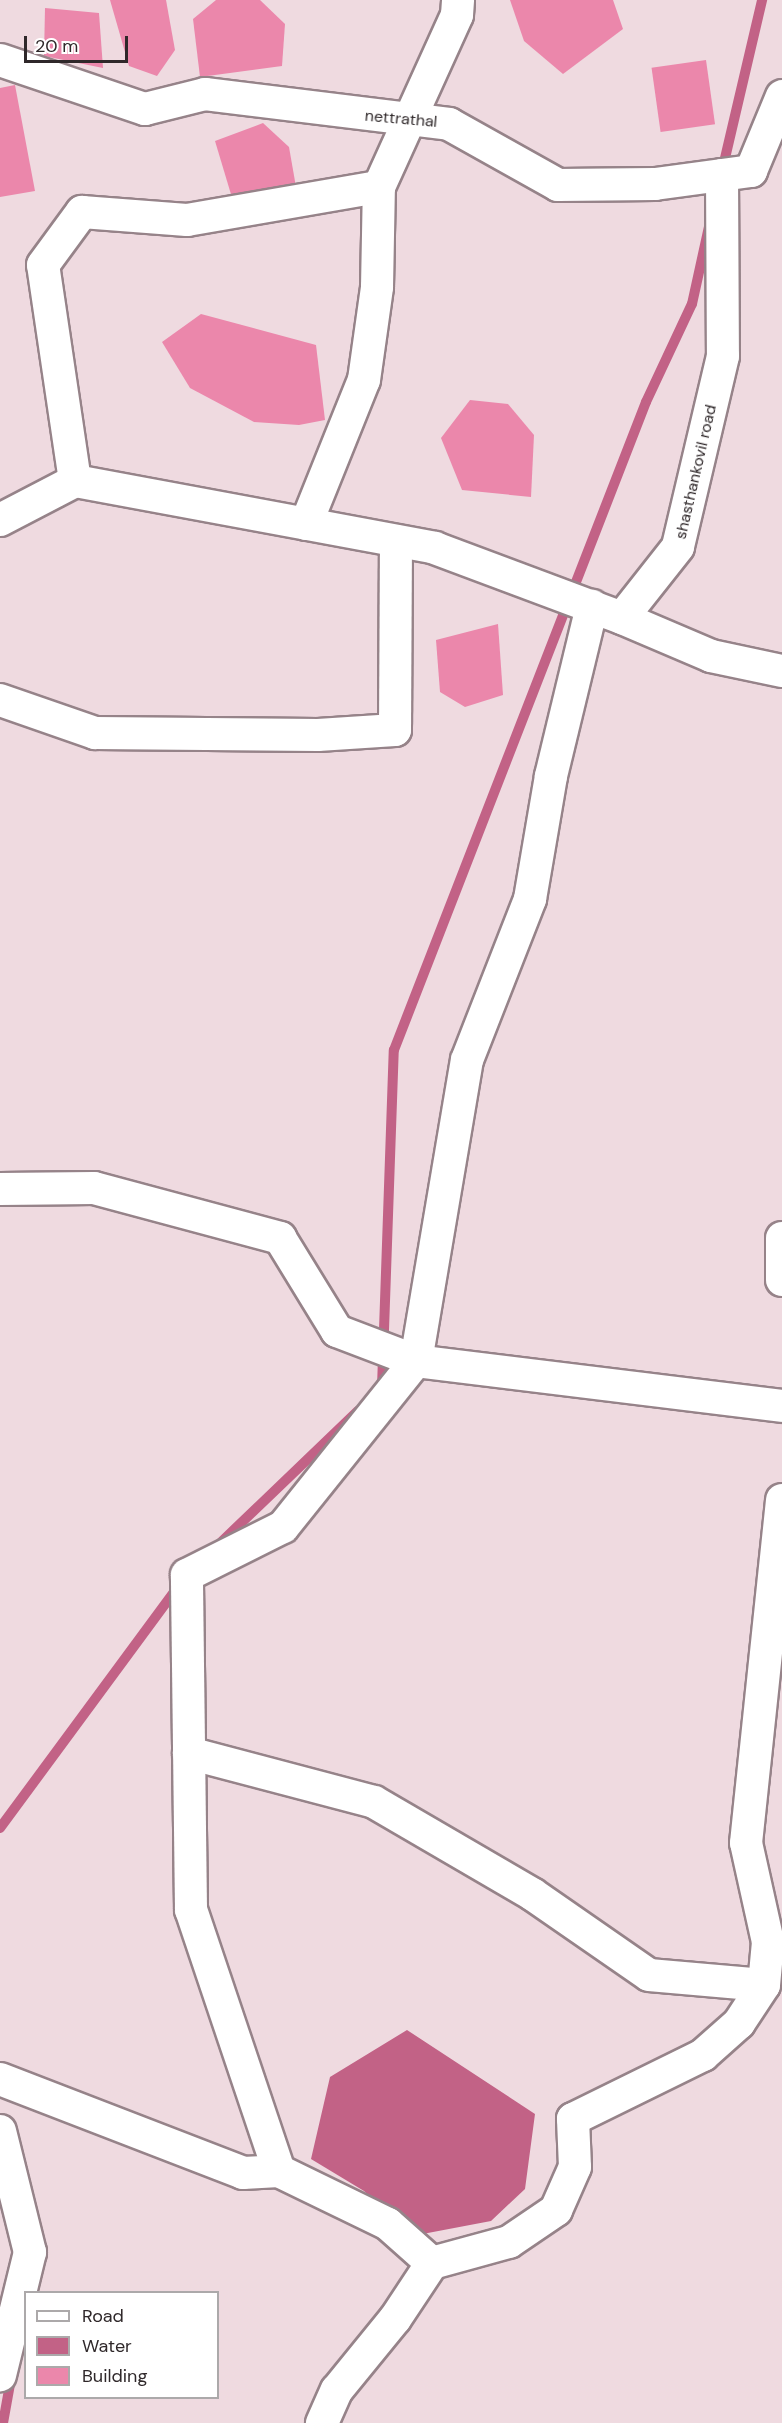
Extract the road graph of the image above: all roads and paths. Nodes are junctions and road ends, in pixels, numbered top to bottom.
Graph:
1 (458, 0) edge
2 (0, 60) edge
3 (782, 96) edge
4 (409, 120) junction
5 (722, 175) junction
6 (379, 187) junction
7 (75, 480) junction
8 (0, 520) edge
9 (306, 524) junction
10 (396, 541) junction
11 (592, 606) junction
12 (622, 618) junction
13 (782, 670) edge
14 (0, 700) edge
15 (0, 1189) edge
16 (782, 1238) edge
17 (782, 1280) edge
18 (412, 1359) junction
19 (782, 1406) edge
20 (782, 1500) edge
21 (189, 1754) junction
22 (764, 1985) junction
23 (0, 2079) edge
24 (0, 2131) edge
25 (279, 2170) junction
26 (432, 2263) junction
27 (0, 2375) edge
28 (322, 2423) edge

1 - 4 street
2 - 4 street, nettrathal
3 - 5 street, nettrathal
4 - 5 street, nettrathal
4 - 6 street
5 - 12 street, shasthankovil road
6 - 7 street
6 - 9 street
7 - 8 street
7 - 9 street
9 - 10 street
10 - 11 street
10 - 14 street
11 - 12 street
11 - 18 street
12 - 13 street
15 - 18 street
16 - 17 street
18 - 19 street
18 - 21 street
20 - 22 street
21 - 22 street
21 - 25 street
22 - 26 street
23 - 25 street
24 - 27 street
25 - 26 street
26 - 28 street

